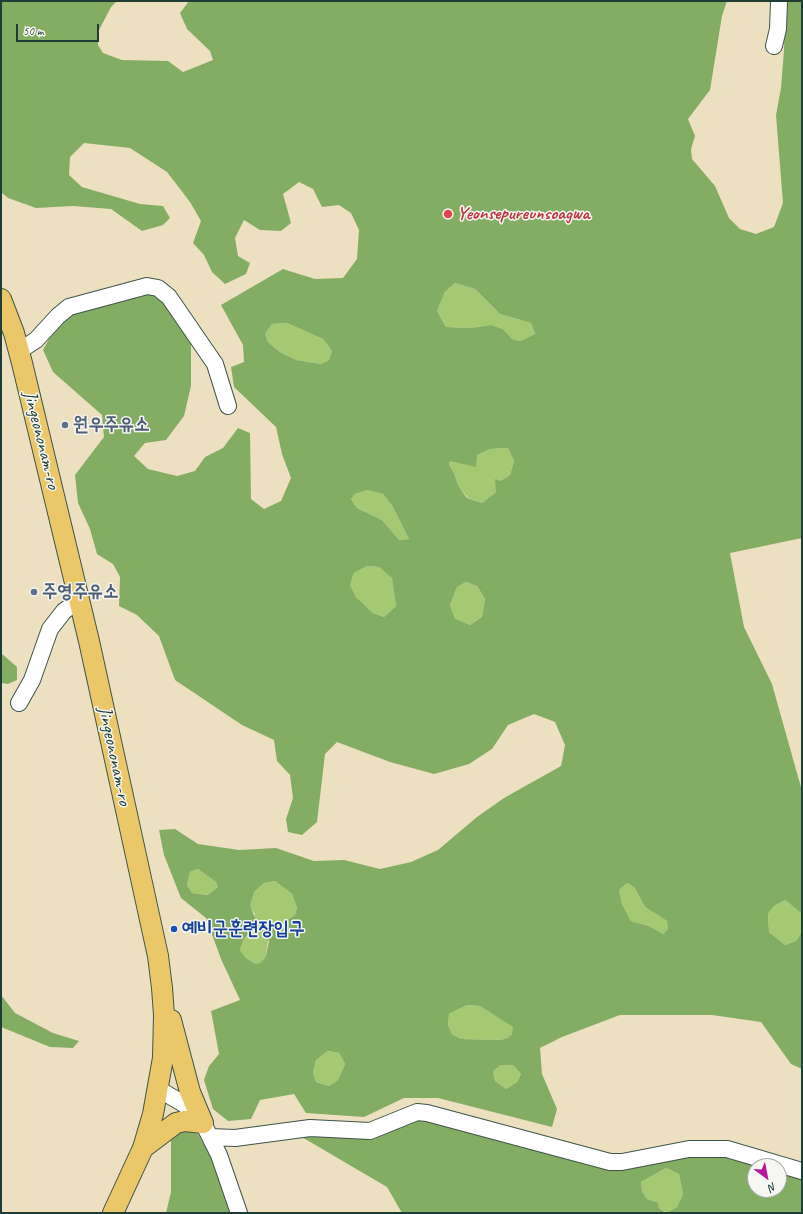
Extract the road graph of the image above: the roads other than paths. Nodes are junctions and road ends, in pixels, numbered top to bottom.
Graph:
1 (779, 1) edge
2 (774, 46) dead end
3 (1, 299) edge
4 (19, 351) junction
5 (228, 406) dead end
6 (80, 600) junction
7 (19, 703) dead end
8 (162, 988) junction
9 (158, 1089) junction
10 (207, 1130) junction
11 (143, 1148) junction
12 (802, 1172) edge
13 (114, 1213) edge
14 (239, 1213) edge

1 - 2 street
3 - 4 main road, Jingeononam-ro
4 - 5 street
4 - 6 main road, Jingeononam-ro
6 - 7 street
6 - 8 main road, Jingeononam-ro
8 - 9 main road, Jingeononam-ro
8 - 10 main road
9 - 10 street
9 - 11 main road, Jingeononam-ro
10 - 11 main road
10 - 12 street
10 - 14 street
11 - 13 main road, Jingeononam-ro

